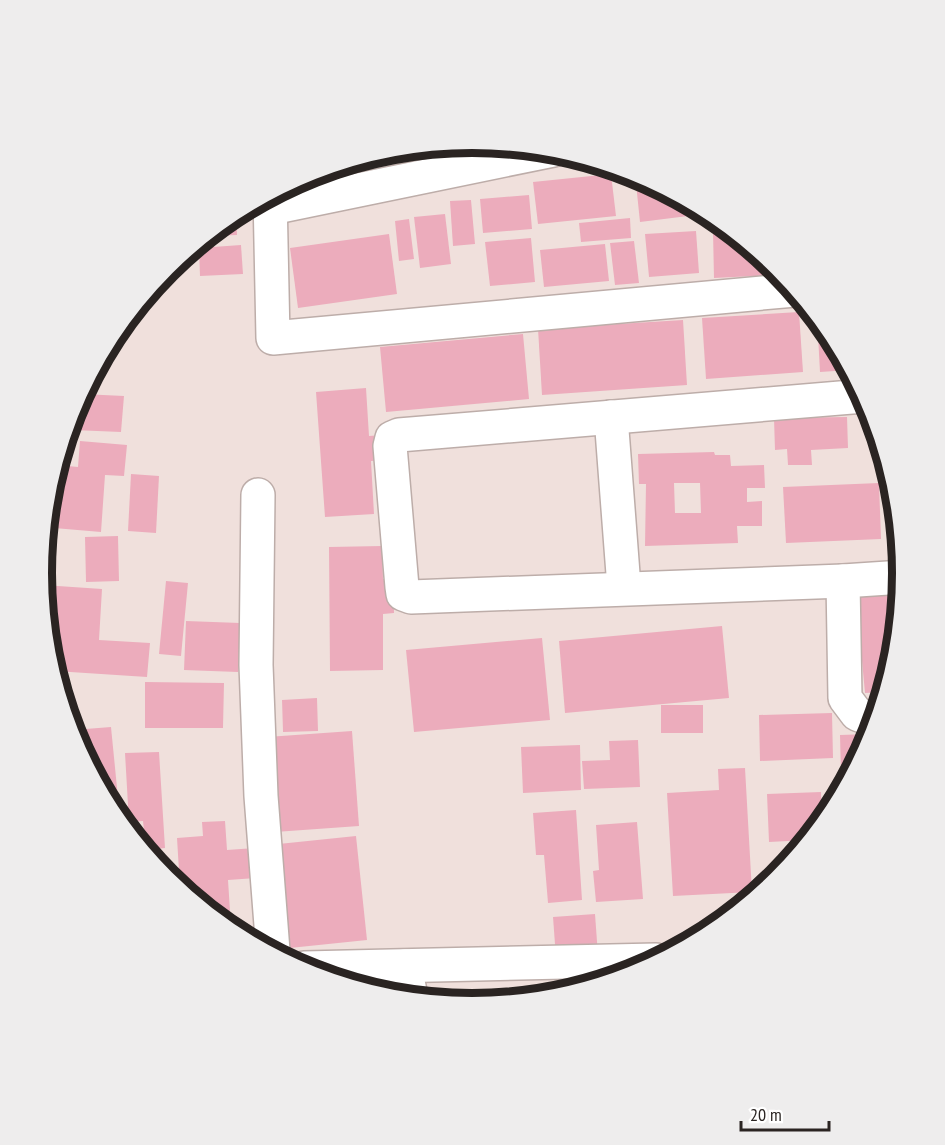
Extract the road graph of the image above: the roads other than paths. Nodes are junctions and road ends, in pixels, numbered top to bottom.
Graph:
1 (522, 155) edge
2 (282, 199) edge
3 (270, 205) edge
4 (783, 291) edge
5 (854, 397) edge
6 (612, 417) junction
7 (258, 495) dead end
8 (892, 578) edge
9 (843, 581) junction
10 (624, 587) junction
11 (867, 718) edge
12 (272, 941) edge
13 (630, 962) edge
14 (349, 974) edge
15 (408, 981) edge

1 - 2 street
3 - 4 street
5 - 6 street
6 - 10 street
6 - 10 street
7 - 12 street
8 - 9 street
9 - 10 street
9 - 11 street
13 - 15 street
14 - 15 street

